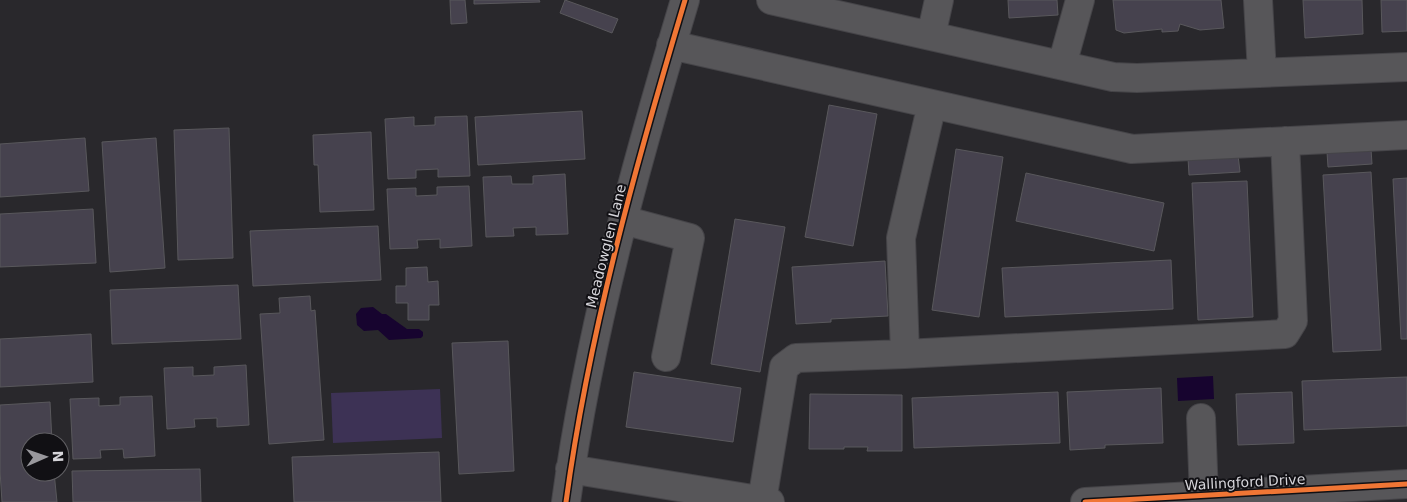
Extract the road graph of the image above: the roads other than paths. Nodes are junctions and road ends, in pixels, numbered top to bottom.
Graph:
1 (685, 0) edge
2 (771, 0) edge
3 (939, 0) edge
4 (1080, 0) edge
5 (1258, 0) edge
6 (931, 36) junction
7 (671, 45) junction
8 (1062, 65) junction
9 (1407, 67) edge
10 (1262, 72) junction
11 (932, 104) junction
12 (1407, 135) edge
13 (1285, 141) junction
14 (623, 220) junction
15 (905, 354) junction
16 (666, 358) dead end
17 (1201, 418) dead end
18 (570, 468) junction
19 (1407, 484) edge
20 (1194, 498) edge
21 (762, 501) edge
22 (1119, 501) edge
23 (566, 502) edge
24 (770, 502) edge
25 (1085, 502) edge

1 - 7 street, Meadowglen Lane
2 - 6 street
3 - 6 street
4 - 8 street
5 - 10 street
6 - 8 street
7 - 11 street
7 - 14 street, Meadowglen Lane
8 - 10 street
9 - 10 street
11 - 13 street
11 - 15 street
12 - 13 street
13 - 15 street
14 - 16 street
14 - 18 street, Meadowglen Lane
15 - 21 street
17 - 20 street
18 - 21 street
18 - 23 street, Meadowglen Lane
19 - 20 street, Wallingford Drive
20 - 22 street, Wallingford Drive
21 - 24 street
22 - 25 street, Wallingford Drive

